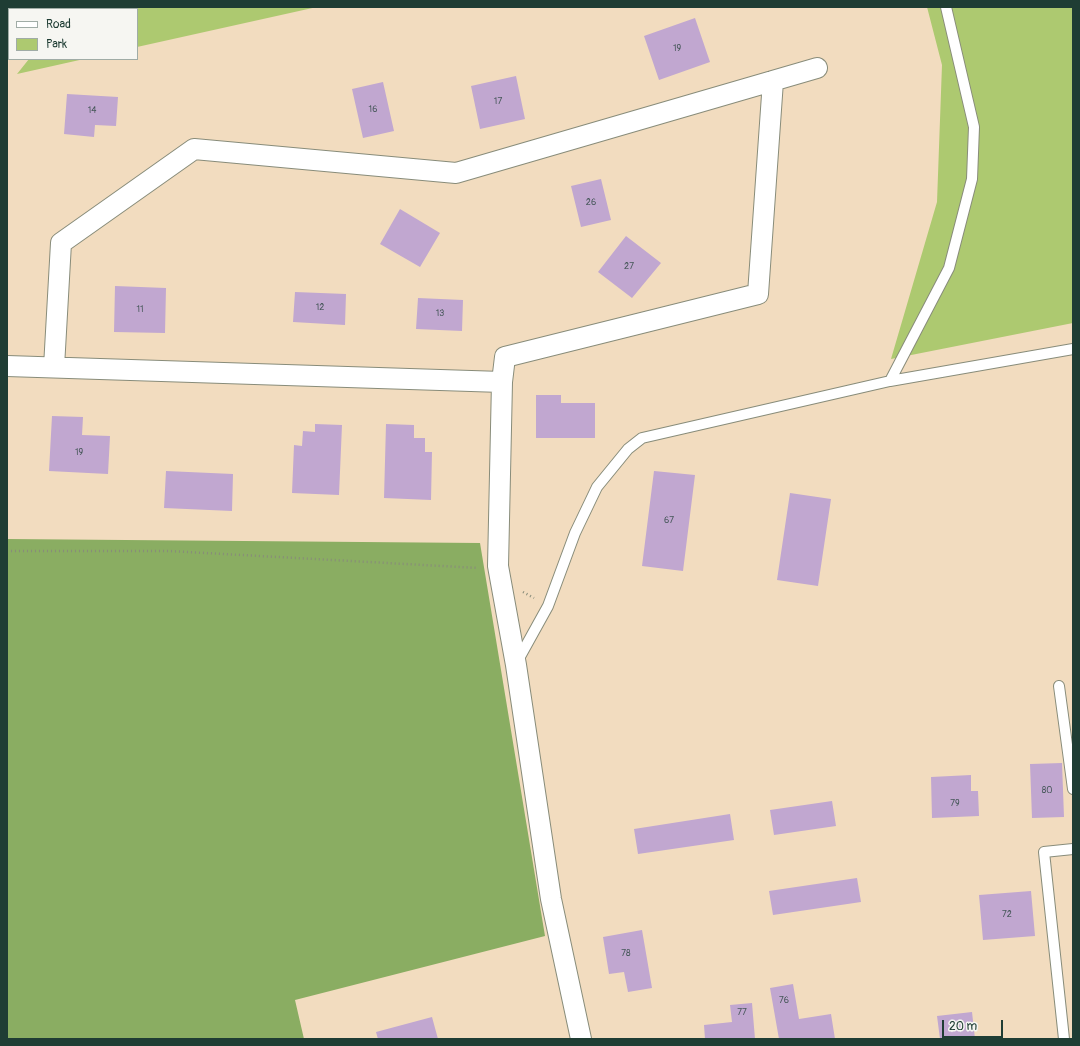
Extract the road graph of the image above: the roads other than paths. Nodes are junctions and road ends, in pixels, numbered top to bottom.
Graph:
1 (946, 7) edge
2 (817, 68) dead end
3 (772, 80) junction
4 (1073, 349) edge
5 (7, 366) edge
6 (54, 368) junction
7 (890, 381) junction
8 (502, 382) junction
9 (516, 665) junction
10 (1059, 686) dead end
11 (1073, 790) edge
12 (1073, 849) edge
13 (582, 1039) edge
14 (1064, 1039) edge

1 - 7 lane
2 - 3 street
3 - 6 street
3 - 8 street
4 - 7 lane
5 - 6 street
6 - 8 street
7 - 9 lane
8 - 9 street
9 - 13 street
10 - 11 lane
12 - 14 lane

